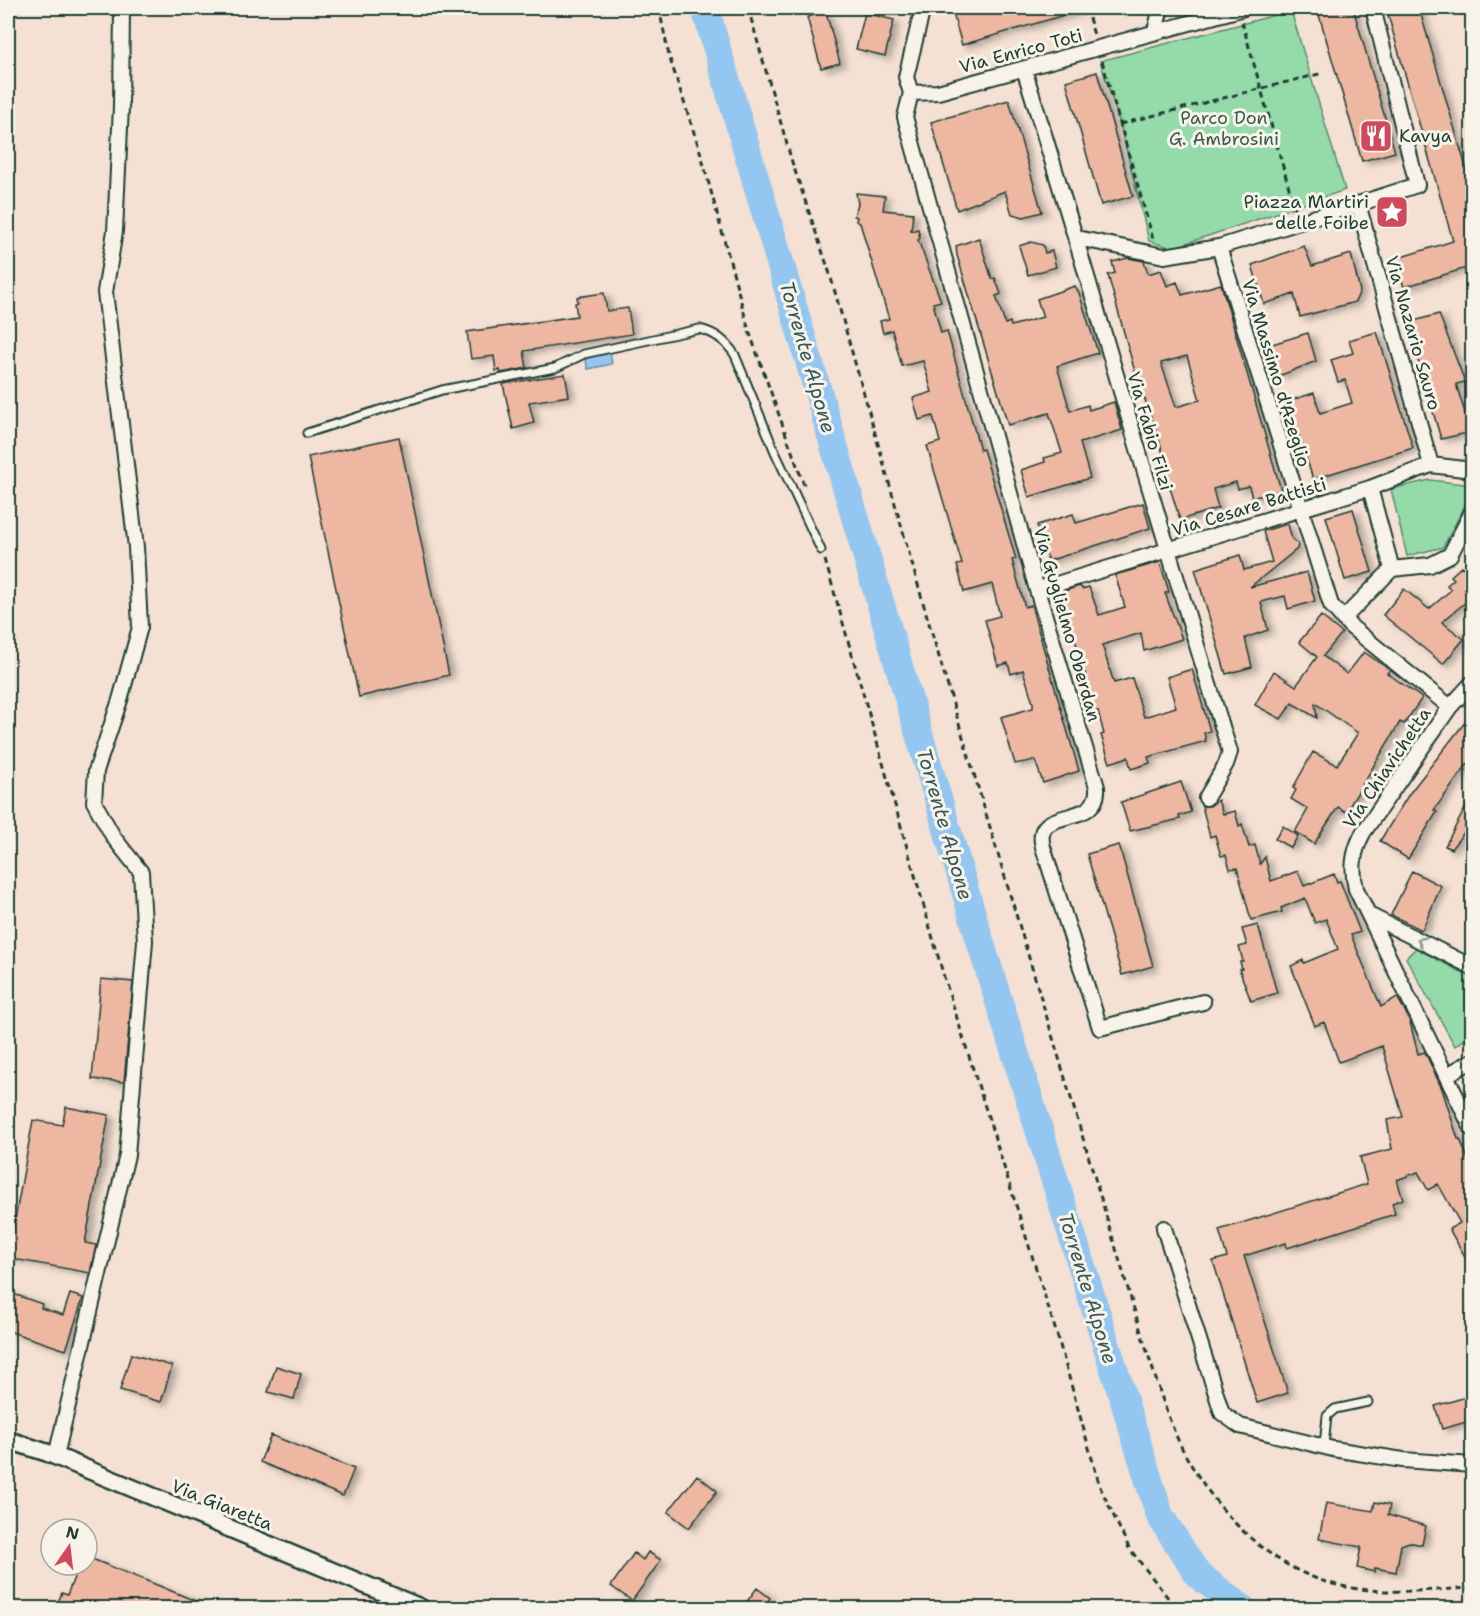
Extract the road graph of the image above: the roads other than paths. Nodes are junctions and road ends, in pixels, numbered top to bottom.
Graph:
1 (122, 8) edge
2 (923, 8) edge
3 (1161, 8) edge
4 (1241, 8) edge
5 (1373, 8) edge
6 (1155, 31) junction
7 (1024, 69) junction
8 (911, 93) junction
9 (1358, 204) junction
10 (1077, 238) junction
11 (1220, 248) junction
12 (307, 433) dead end
13 (1431, 465) junction
14 (1473, 470) edge
15 (1370, 488) junction
16 (1300, 509) junction
17 (1473, 512) edge
18 (821, 550) road end
19 (1166, 552) junction
20 (1392, 568) junction
21 (1037, 590) junction
22 (1343, 619) junction
23 (1473, 683) edge
24 (1450, 707) junction
25 (1206, 798) dead end
26 (1369, 915) junction
27 (1473, 968) edge
28 (1203, 1002) dead end
29 (1473, 1061) edge
30 (1447, 1075) junction
31 (1473, 1129) edge
32 (1164, 1228) dead end
33 (1368, 1402) dead end
34 (8, 1440) edge
35 (1324, 1446) junction
36 (56, 1456) junction
37 (1473, 1465) edge
38 (421, 1608) edge

1 - 36 street
2 - 8 street, Via Guglielmo Oberdan
3 - 6 street
4 - 6 street, Via Enrico Toti
5 - 9 street
6 - 7 street, Via Enrico Toti
7 - 8 street, Via Enrico Toti
7 - 10 street, Via Fabio Filzi
8 - 21 street, Via Guglielmo Oberdan
9 - 11 street
9 - 13 street, Via Nazario Sauro
10 - 11 street
10 - 19 street, Via Fabio Filzi
11 - 16 street, Via Massimo d'Azeglio
12 - 18 lane
13 - 14 street, Via Cesare Battisti
13 - 15 street, Via Cesare Battisti
15 - 16 street, Via Cesare Battisti
15 - 20 street
16 - 19 street, Via Cesare Battisti
16 - 22 street, Via Massimo d'Azeglio
17 - 20 street
19 - 21 street, Via Cesare Battisti
19 - 25 street, Via Fabio Filzi
20 - 22 street
21 - 28 street, Via Guglielmo Oberdan
22 - 24 street, Via Massimo d'Azeglio
23 - 24 street, Via Chiavichetta
24 - 26 street, Via Chiavichetta
27 -> 26 street
26 - 30 street, Via Chiavichetta
29 - 30 street
30 - 31 street, Via Chiavichetta
32 - 35 street
33 - 35 lane
34 - 36 street, Via Giaretta
35 - 37 street
36 - 38 street, Via Giaretta

